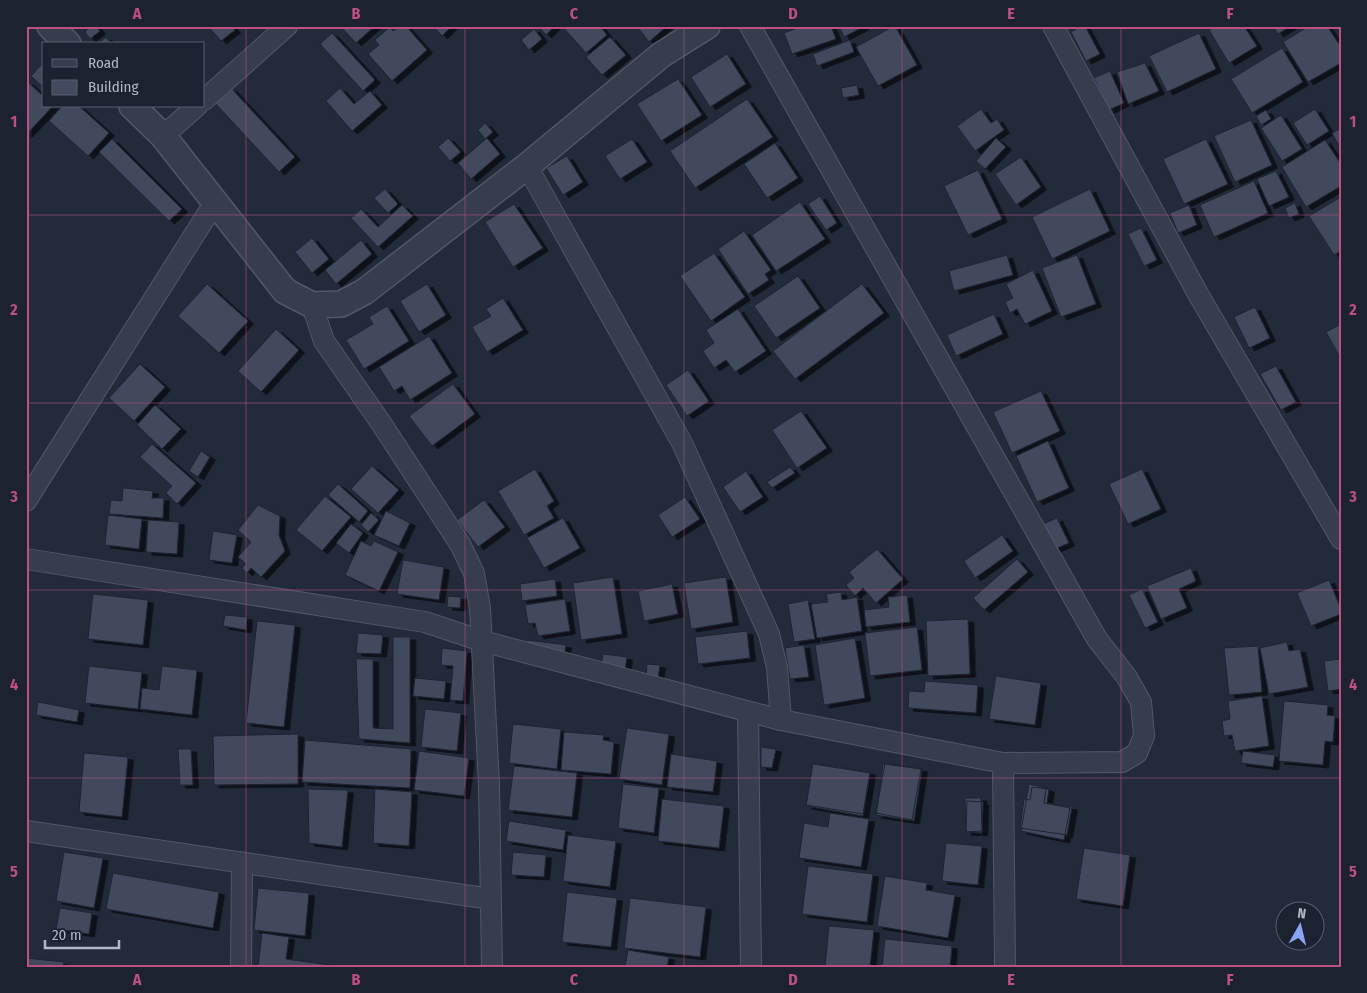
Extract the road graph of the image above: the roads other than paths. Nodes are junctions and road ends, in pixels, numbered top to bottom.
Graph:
1 (50, 26) edge
2 (287, 26) edge
3 (707, 26) edge
4 (750, 26) edge
5 (1053, 26) edge
6 (66, 42) edge
7 (205, 99) edge
8 (134, 108) edge
9 (195, 108) edge
10 (163, 136) junction
11 (527, 166) junction
12 (215, 202) junction
13 (312, 305) junction
14 (26, 501) edge
15 (1341, 539) edge
16 (26, 558) edge
17 (482, 641) junction
18 (748, 712) junction
19 (781, 720) junction
20 (1003, 763) junction
21 (26, 830) edge
22 (242, 863) junction
23 (491, 899) junction
24 (241, 967) edge
25 (492, 967) edge
26 (751, 967) edge
27 (1005, 967) edge

1 - 6 street
2 - 7 street
3 - 11 street
4 - 20 street
5 - 15 street
8 - 10 street
9 - 10 street
10 - 12 street
11 - 13 street
11 - 19 street
12 - 13 street
12 - 14 street
13 - 17 street
16 - 17 street
17 - 18 street
17 - 23 street
18 - 19 street
18 - 26 street
19 - 20 street
20 - 27 street
21 - 22 street
22 - 23 street
22 - 24 street
23 - 25 street

